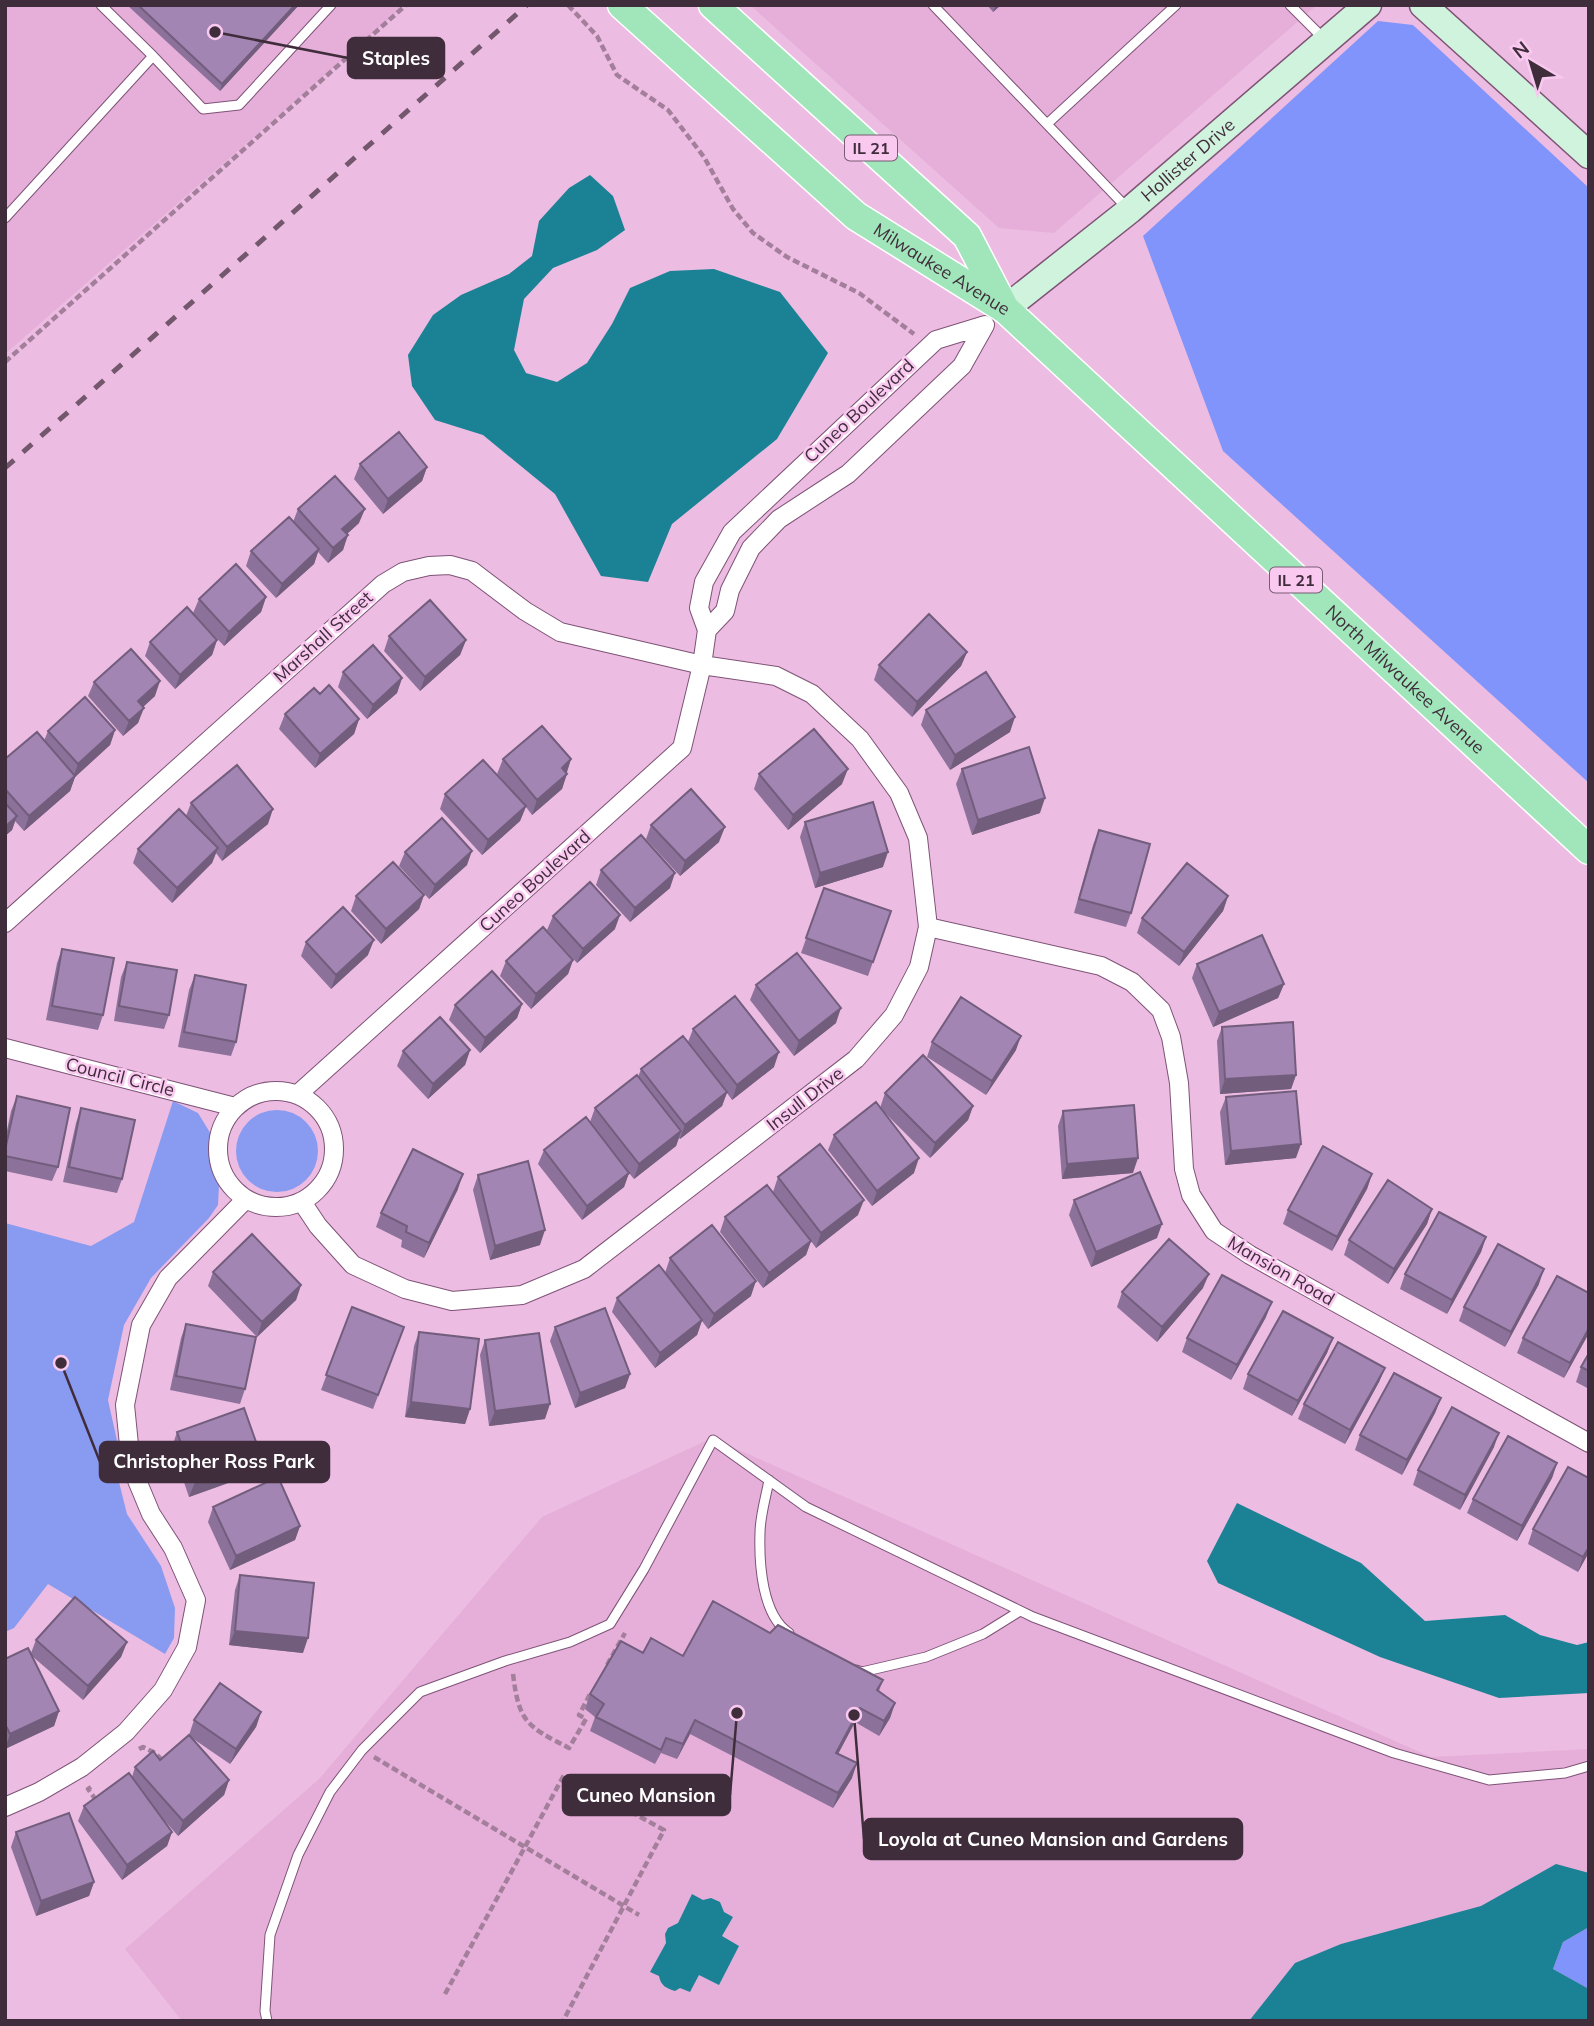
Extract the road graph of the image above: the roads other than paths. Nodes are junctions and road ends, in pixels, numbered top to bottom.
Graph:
1 (101, 5) edge
2 (331, 5) edge
3 (622, 5) edge
4 (713, 5) edge
5 (933, 5) edge
6 (1176, 5) edge
7 (1290, 5) edge
8 (1368, 5) edge
9 (1423, 5) edge
10 (1326, 40) junction
11 (153, 56) junction
12 (1046, 124) junction
13 (1589, 155) edge
14 (1130, 210) junction
15 (5, 218) edge
16 (995, 317) junction
17 (787, 478) junction
18 (808, 500) junction
19 (707, 630) junction
20 (702, 665) junction
21 (1589, 850) edge
22 (5, 923) edge
23 (928, 927) junction
24 (5, 1048) edge
25 (297, 1095) junction
26 (235, 1107) junction
27 (245, 1200) junction
28 (302, 1202) junction
29 (1589, 1443) edge
30 (769, 1480) junction
31 (1020, 1611) junction
32 (801, 1642) edge
33 (842, 1664) edge
34 (1589, 1766) edge
35 (5, 1807) edge
36 (267, 2021) edge

1 - 11 lane
2 - 11 lane
3 - 16 main road, Milwaukee Avenue / IL 21
4 - 16 main road, Milwaukee Avenue / IL 21
5 - 12 lane
6 - 12 lane
7 - 10 lane
8 - 10 street, Hollister Drive
9 - 13 street
10 - 14 street, Hollister Drive
11 - 15 lane
12 - 14 lane
14 - 16 street, Hollister Drive
16 - 17 street, Cuneo Boulevard
16 - 18 street, Cuneo Boulevard
16 - 21 main road, North Milwaukee Avenue / IL 21
17 - 18 street
17 - 19 street, Cuneo Boulevard
18 - 19 street, Cuneo Boulevard
19 - 20 street, Cuneo Boulevard
20 - 22 street, Marshall Street
20 - 23 street, Insull Drive
20 - 25 street, Cuneo Boulevard
23 - 28 street, Insull Drive
23 - 29 street, Mansion Road
24 - 26 street, Council Circle
25 - 26 street
25 - 28 street
26 - 27 street
27 - 28 street
27 - 35 street
30 - 31 lane
30 - 32 lane
30 - 36 lane
31 - 33 lane
31 - 34 lane

